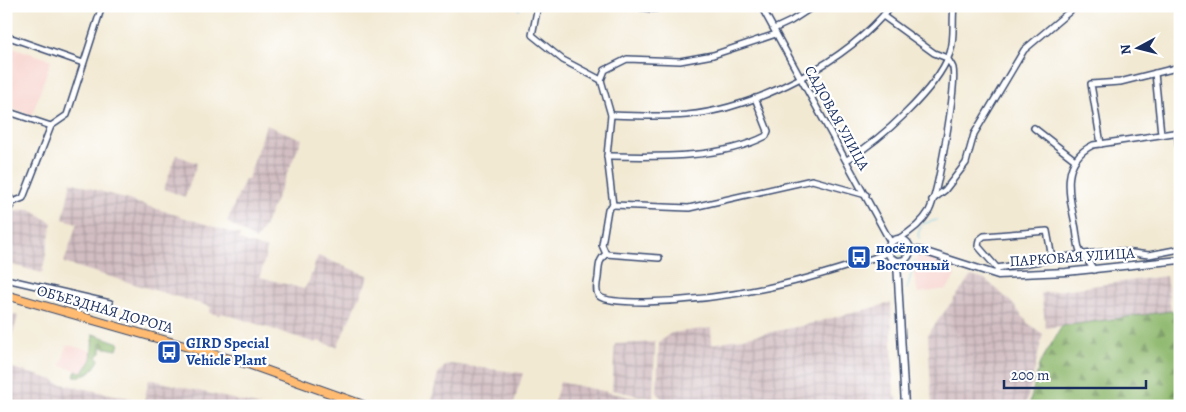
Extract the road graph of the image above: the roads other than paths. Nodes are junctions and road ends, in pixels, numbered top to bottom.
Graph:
1 (102, 6) edge
2 (538, 6) edge
3 (632, 6) edge
4 (669, 6) edge
5 (761, 6) edge
6 (814, 6) edge
7 (890, 6) edge
8 (954, 6) edge
9 (1076, 6) edge
10 (883, 16) junction
11 (775, 31) junction
12 (6, 36) edge
13 (947, 58) junction
14 (83, 63) junction
15 (1180, 68) edge
16 (1155, 73) junction
17 (800, 79) junction
18 (601, 80) junction
19 (755, 98) junction
20 (6, 111) edge
21 (611, 114) junction
22 (51, 126) junction
23 (1034, 128) dead end
24 (1178, 132) edge
25 (1161, 134) junction
26 (1101, 144) junction
27 (607, 156) junction
28 (1180, 157) edge
29 (847, 160) junction
30 (1075, 160) junction
31 (6, 192) edge
32 (866, 195) junction
33 (932, 200) junction
34 (13, 202) junction
35 (613, 205) junction
36 (6, 214) edge
37 (898, 239) junction
38 (890, 243) junction
39 (910, 249) junction
40 (1180, 249) edge
41 (888, 253) junction
42 (606, 254) junction
43 (1084, 254) junction
44 (1161, 254) junction
45 (659, 258) dead end
46 (1052, 258) junction
47 (1180, 260) edge
48 (897, 262) junction
49 (1164, 262) junction
50 (1094, 270) junction
51 (6, 279) edge
52 (6, 295) edge
53 (110, 303) dead end
54 (366, 406) edge
55 (905, 406) edge

1 - 14 street
2 - 18 street
3 - 4 street
5 - 11 street, САДОВАЯ УЛИЦА
6 - 11 street
7 - 10 street
8 - 13 street
9 - 33 street
10 - 13 street
10 - 17 street
11 - 17 street, САДОВАЯ УЛИЦА
11 - 18 street
12 - 14 street
13 - 29 street
13 - 33 street
14 - 22 street
15 - 16 street
16 - 25 street
16 - 26 street
17 - 19 street
17 - 29 street, САДОВАЯ УЛИЦА
18 - 21 street
19 - 21 street
19 - 27 street
20 - 22 street
21 - 27 street
22 - 34 street
23 - 30 street
24 - 25 street
24 - 28 street
25 - 26 street
26 - 30 street
27 - 35 street
29 - 32 street, САДОВАЯ УЛИЦА
30 - 43 street
31 - 34 street
32 - 35 street
32 - 38 street, САДОВАЯ УЛИЦА
33 - 37 street
34 - 36 street
35 - 42 street
37 - 38 street
37 - 39 street
38 - 41 street
39 - 48 street
39 - 50 street, ПАРКОВАЯ УЛИЦА
40 - 44 street
41 - 42 street
41 - 48 street
42 - 45 street
43 - 44 street
43 - 46 street
43 - 50 street
44 - 49 street
46 - 46 street
47 - 49 street, ПАРКОВАЯ УЛИЦА
48 - 55 street
49 - 50 street, ПАРКОВАЯ УЛИЦА
51 - 53 street
52 - 54 main road, ОБЪЕЗДНАЯ ДОРОГА

